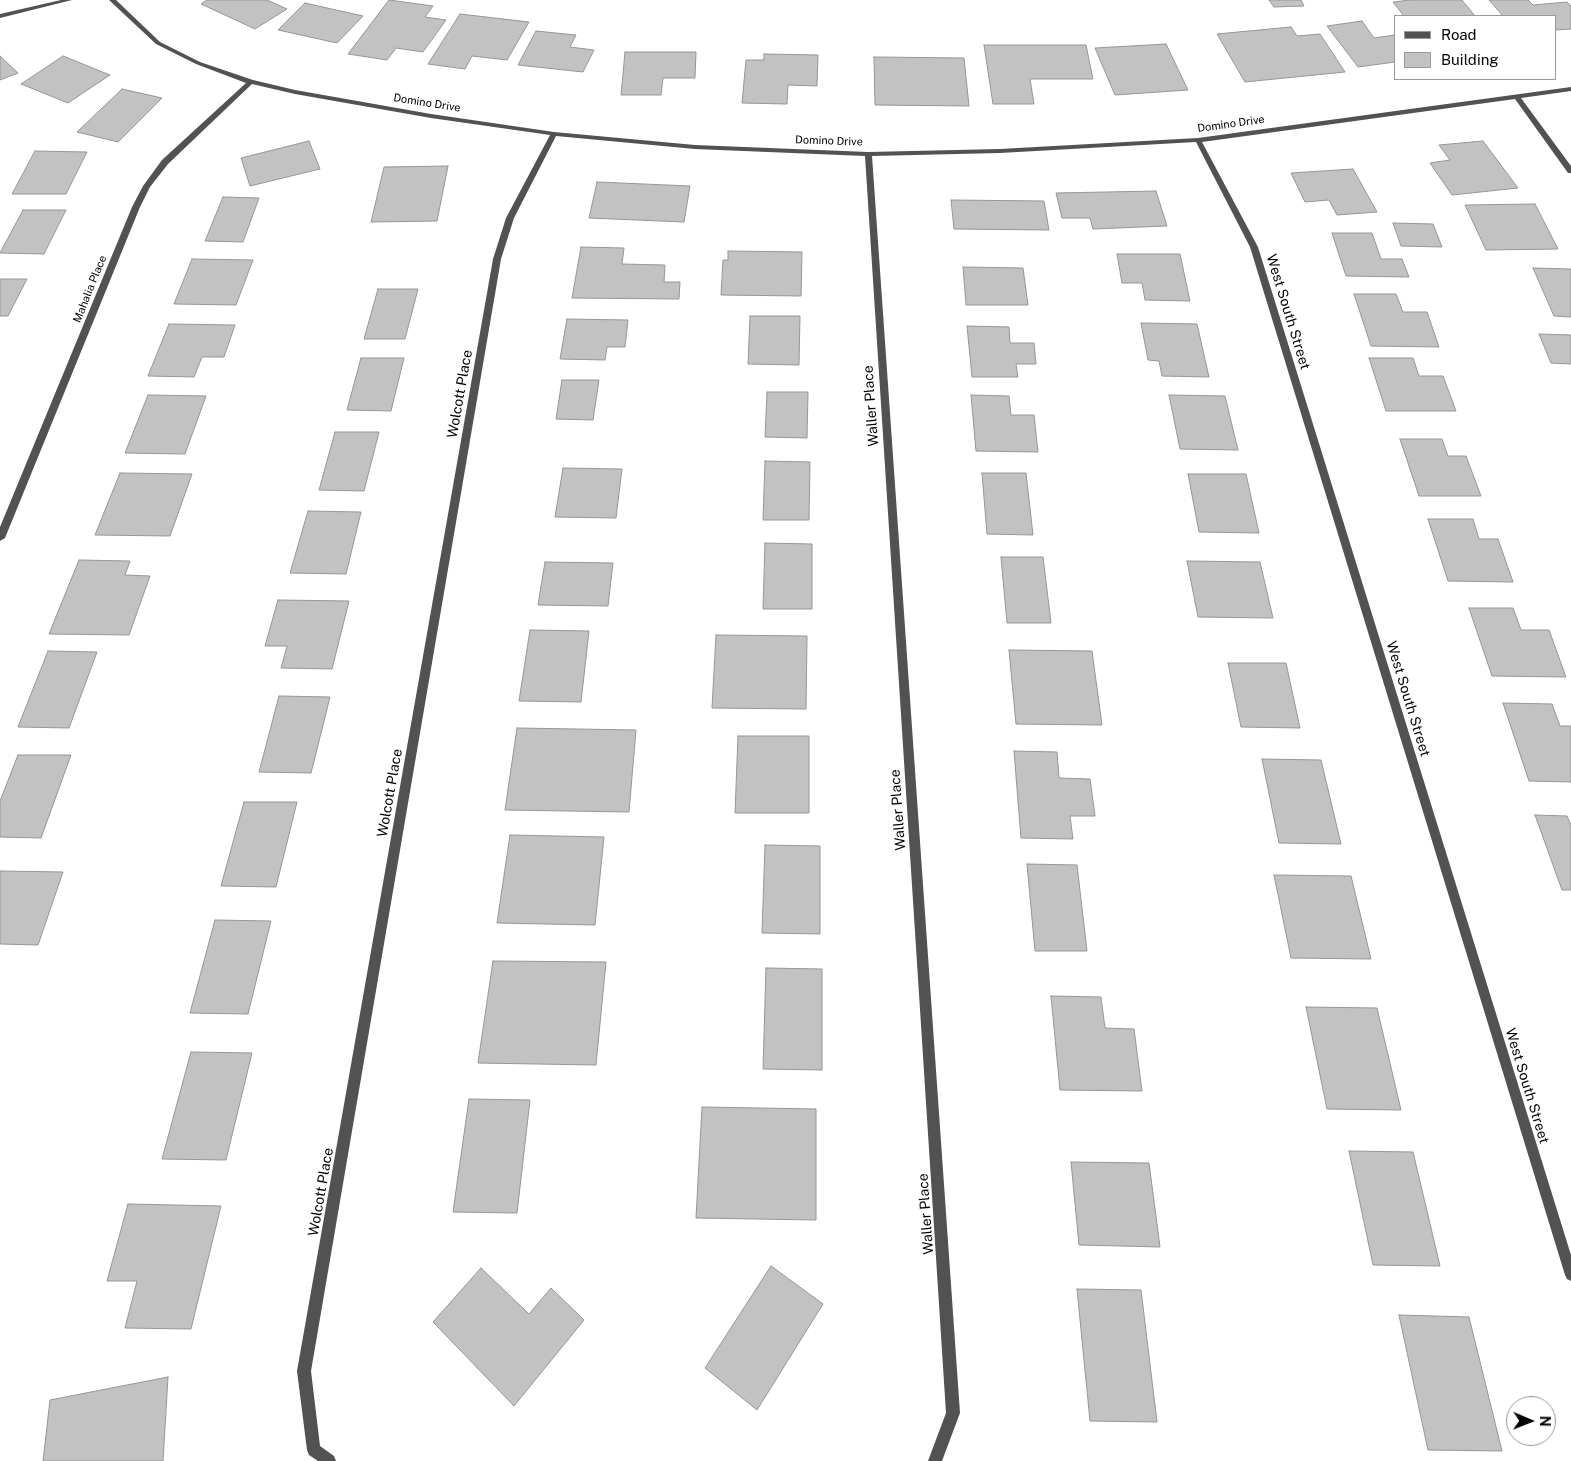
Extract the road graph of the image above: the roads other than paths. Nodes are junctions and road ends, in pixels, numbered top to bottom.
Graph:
1 (69, 0) edge
2 (112, 0) edge
3 (0, 16) edge
4 (251, 82) junction
5 (1571, 89) edge
6 (1516, 96) junction
7 (554, 134) junction
8 (1198, 140) junction
9 (868, 154) junction
10 (1571, 171) edge
11 (0, 538) edge
12 (1571, 1275) edge
13 (329, 1461) edge
14 (935, 1461) edge

1 - 3 street
2 - 4 street, Domino Drive
4 - 7 street, Domino Drive
4 - 11 street, Mahalia Place
5 - 6 street, Domino Drive
6 - 8 street, Domino Drive
6 - 10 street
7 - 9 street, Domino Drive
7 - 13 street, Wolcott Place
8 - 9 street, Domino Drive
8 - 12 street, West South Street
9 - 14 street, Waller Place

